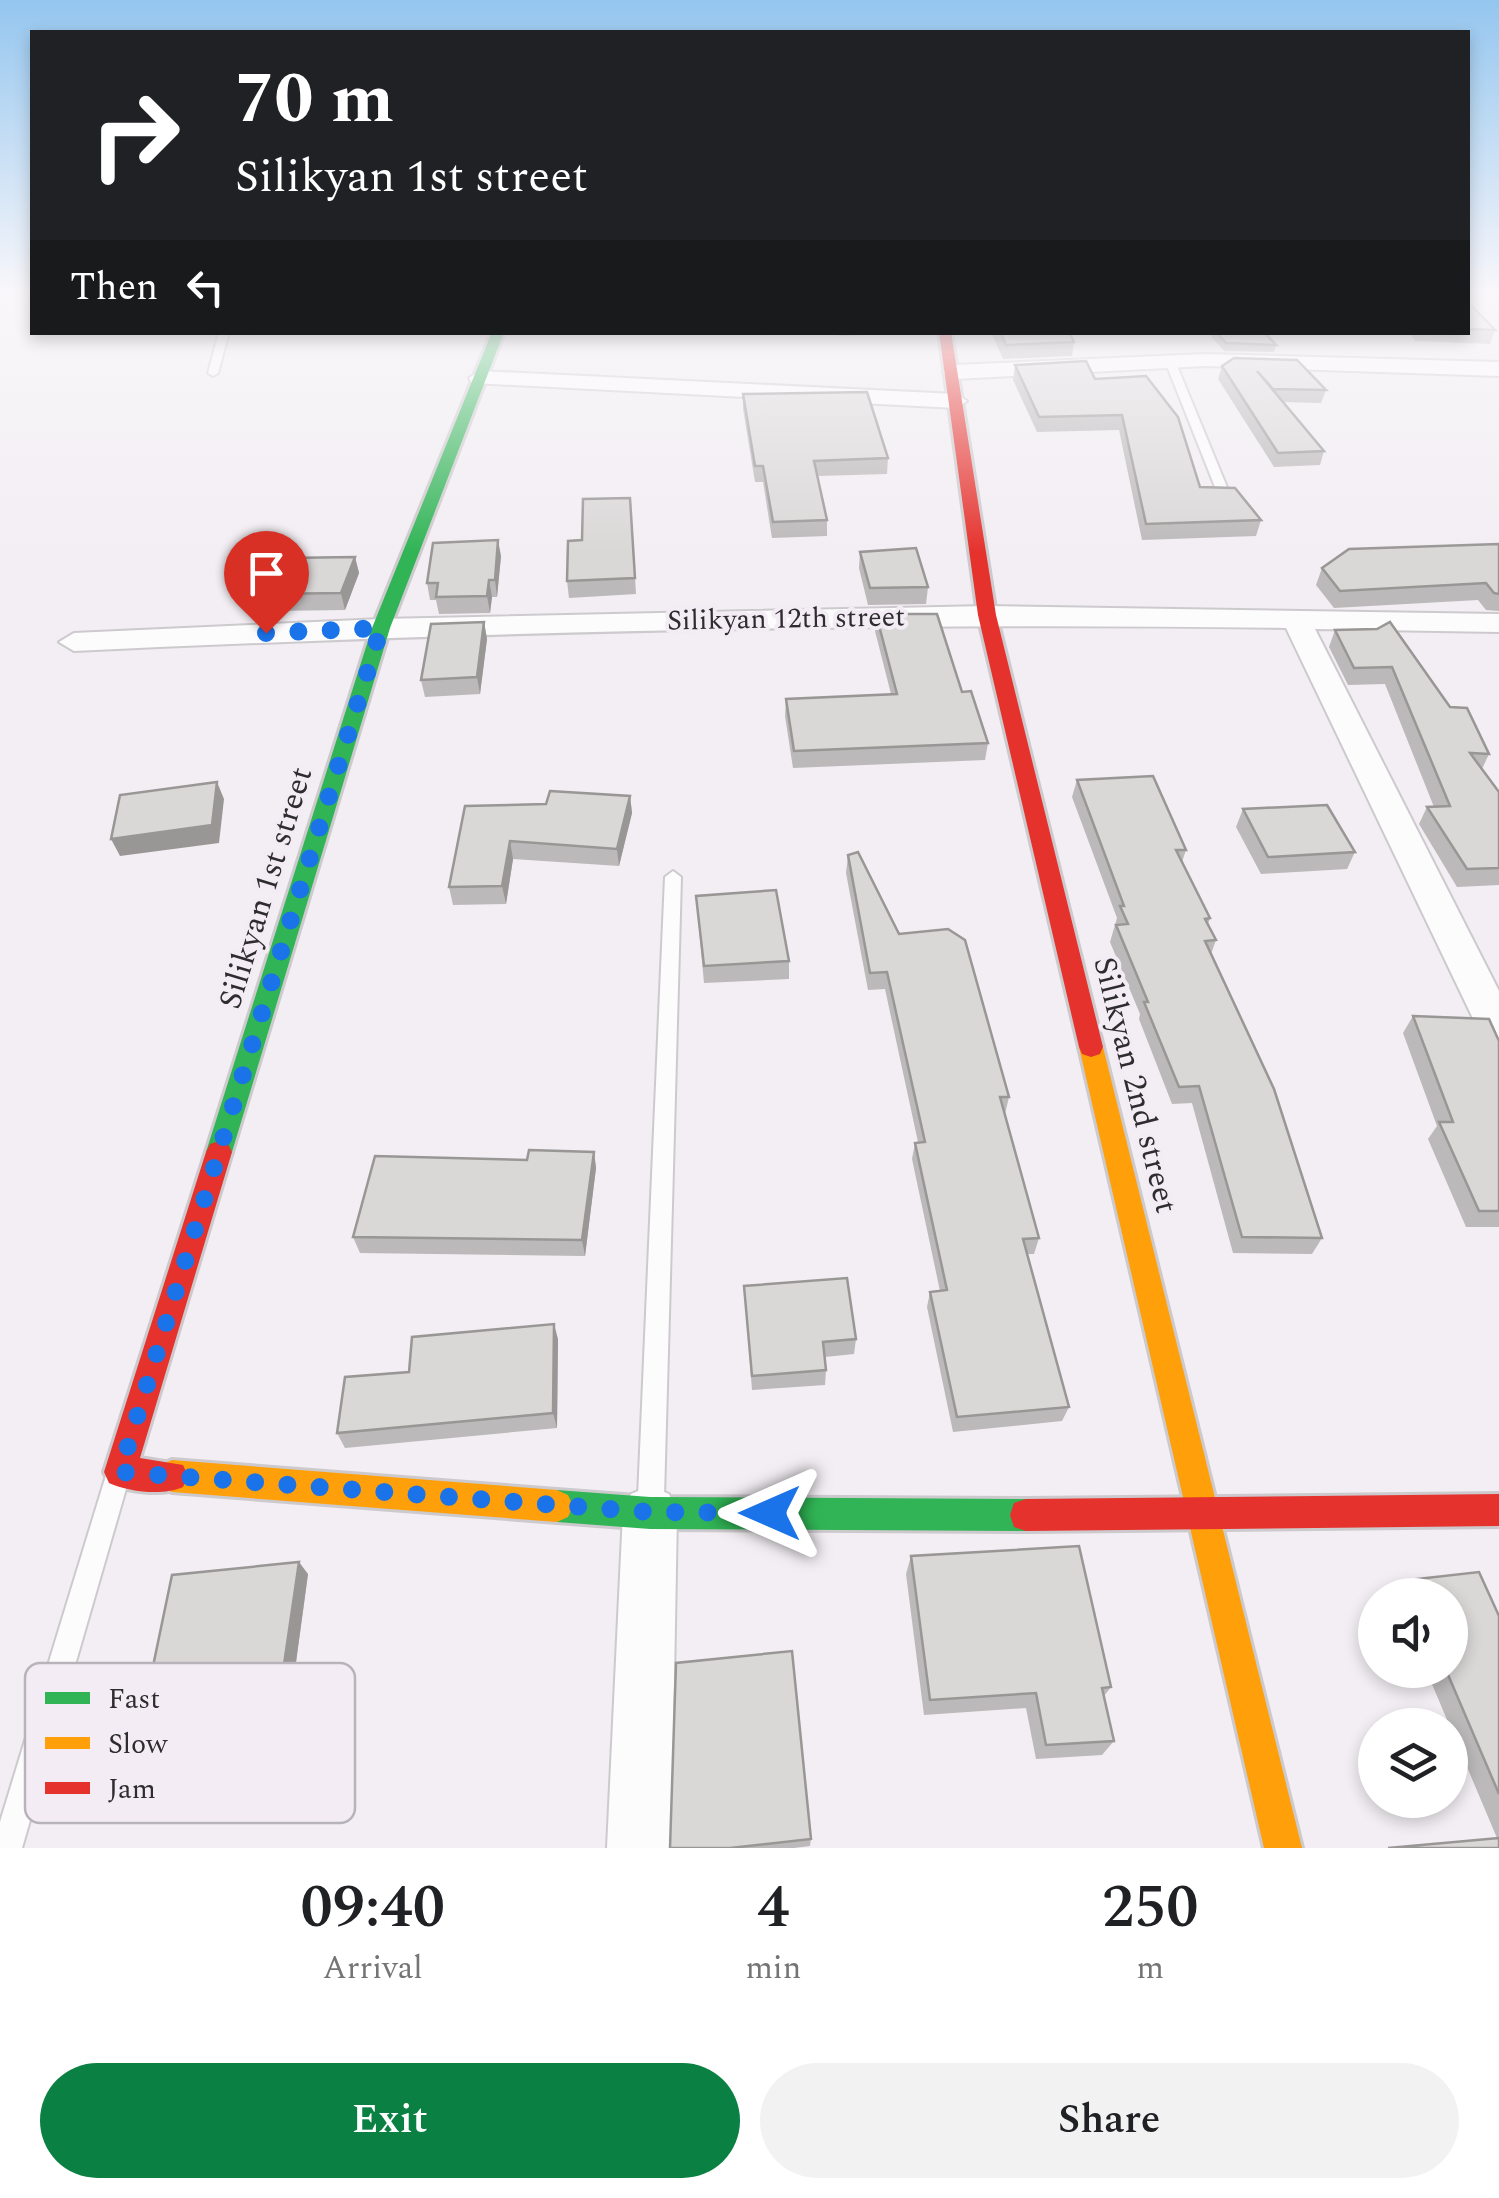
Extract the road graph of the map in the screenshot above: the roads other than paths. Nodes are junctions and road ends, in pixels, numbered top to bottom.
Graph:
1 (479, 380) edge
2 (526, 380) edge
3 (955, 380) edge
4 (1178, 380) edge
5 (956, 401) junction
6 (1225, 497) edge
7 (987, 615) junction
8 (1296, 620) junction
9 (1499, 623) edge
10 (381, 628) junction
11 (74, 642) dead end
12 (672, 877) dead end
13 (1499, 1031) edge
14 (120, 1472) junction
15 (1499, 1510) edge
16 (650, 1512) junction
17 (1207, 1516) junction
18 (63, 1663) edge
19 (25, 1788) edge
20 (7, 1848) edge
21 (639, 1848) edge
22 (1283, 1848) edge

1 - 10 street, Silikyan 1st street
2 - 5 street
3 - 5 street, Silikyan 2nd street
4 - 6 lane
5 - 7 street, Silikyan 2nd street
7 - 8 street, Silikyan 12th street
7 - 10 street, Silikyan 12th street
7 - 17 street, Silikyan 2nd street
8 - 9 street, Silikyan 12th street
8 - 13 street
10 - 11 street, Silikyan 12th street
10 - 14 street, Silikyan 1st street
12 - 16 lane
14 - 16 street
14 - 18 lane
15 - 17 street
16 - 17 street
16 - 21 street
17 - 22 street, Silikyan 2nd street
19 - 20 lane

